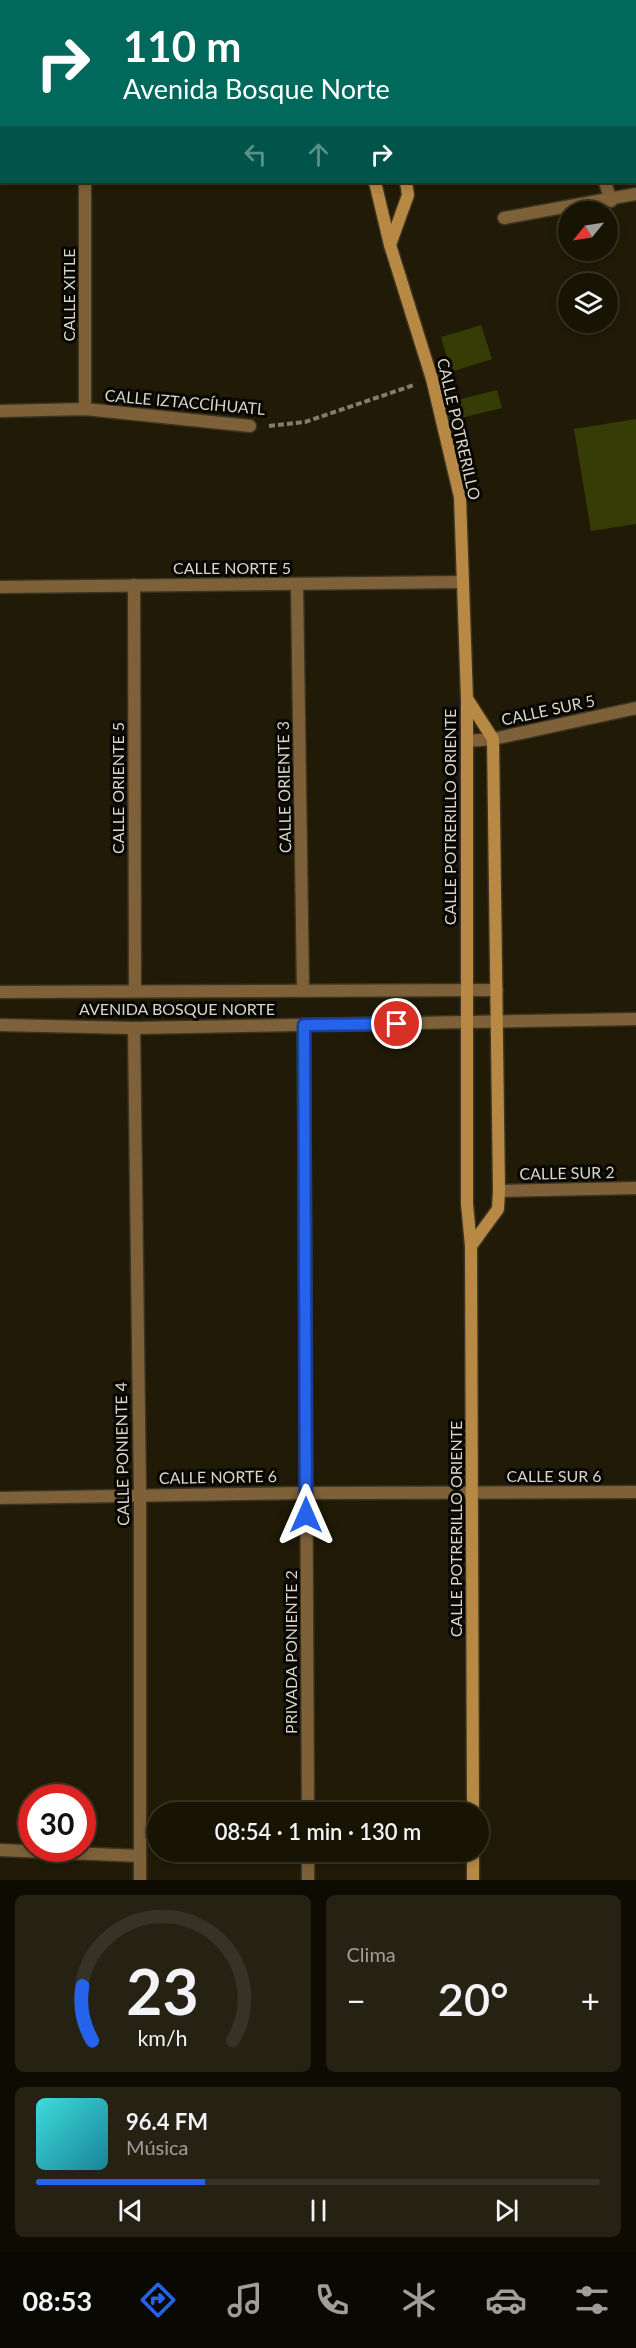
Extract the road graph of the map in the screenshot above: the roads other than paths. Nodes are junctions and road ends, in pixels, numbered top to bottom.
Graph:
1 (85, 183) edge
2 (375, 183) edge
3 (406, 183) edge
4 (605, 183) edge
5 (636, 194) edge
6 (610, 201) joint
7 (558, 209) edge
8 (504, 218) dead end
9 (390, 245) junction
10 (85, 409) junction
11 (0, 411) edge
12 (250, 426) road end
13 (463, 582) junction
14 (297, 584) junction
15 (134, 585) junction
16 (0, 587) edge
17 (467, 699) junction
18 (636, 708) edge
19 (493, 739) junction
20 (467, 741) junction
21 (303, 990) junction
22 (466, 990) junction
23 (497, 990) junction
24 (135, 991) junction
25 (0, 992) edge
26 (636, 1019) edge
27 (498, 1022) junction
28 (467, 1023) junction
29 (0, 1025) edge
30 (304, 1025) junction
31 (134, 1028) junction
32 (636, 1188) edge
33 (499, 1191) junction
34 (471, 1246) junction
35 (306, 1492) junction
36 (636, 1492) edge
37 (473, 1493) junction
38 (140, 1494) junction
39 (0, 1498) edge
40 (308, 1802) edge
41 (473, 1802) edge
42 (0, 1850) edge
43 (140, 1856) junction
44 (308, 1862) edge
45 (473, 1862) edge
46 (140, 1880) edge
47 (308, 1880) edge
48 (473, 1880) edge

1 - 10 street, CALLE XITLE
2 - 9 street, CALLE POTRERILLO
3 - 9 street
4 - 6 street
5 - 6 street
7 - 8 street
9 - 13 street, CALLE POTRERILLO
10 - 11 street, CALLE IZTACCÍHUATL
10 - 12 street, CALLE IZTACCÍHUATL
13 - 14 street, CALLE NORTE 5
13 - 17 street, CALLE POTRERILLO
14 - 15 street, CALLE NORTE 5
14 - 21 street, CALLE ORIENTE 3
15 - 16 street, CALLE NORTE 5
15 - 24 street, CALLE ORIENTE 5
17 - 19 street, CALLE POTRERILLO ORIENTE
17 - 20 street, CALLE POTRERILLO ORIENTE
18 - 19 street, CALLE SUR 5
19 - 20 street, CALLE SUR 5
19 - 23 street
20 - 22 street, CALLE POTRERILLO ORIENTE
21 - 22 street, AVENIDA BOSQUE NORTE
21 - 24 street, AVENIDA BOSQUE NORTE
22 - 23 street, AVENIDA BOSQUE NORTE
22 - 28 street, CALLE POTRERILLO ORIENTE
23 - 27 street
24 - 25 street, AVENIDA BOSQUE NORTE
26 - 27 street, AVENIDA BOSQUE NORTE
27 - 28 street, AVENIDA BOSQUE NORTE
27 - 33 street
28 - 30 street, AVENIDA BOSQUE NORTE
28 - 34 street, CALLE POTRERILLO ORIENTE
29 - 31 street, AVENIDA BOSQUE NORTE
30 - 31 street, AVENIDA BOSQUE NORTE
30 - 35 street, PRIVADA PONIENTE 2
31 - 38 street, CALLE PONIENTE 4
32 - 33 street, CALLE SUR 2
33 - 34 street
34 - 37 street, CALLE POTRERILLO ORIENTE
35 - 37 street, CALLE NORTE 6
35 - 38 street, CALLE NORTE 6
35 - 40 street, PRIVADA PONIENTE 2
36 - 37 street, CALLE SUR 6
37 - 41 street, CALLE POTRERILLO ORIENTE
38 - 39 street, CALLE NORTE 6
38 - 43 street, CALLE PONIENTE 4
42 - 43 street
43 - 46 street, CALLE PONIENTE 4
44 - 47 street
45 - 48 street

